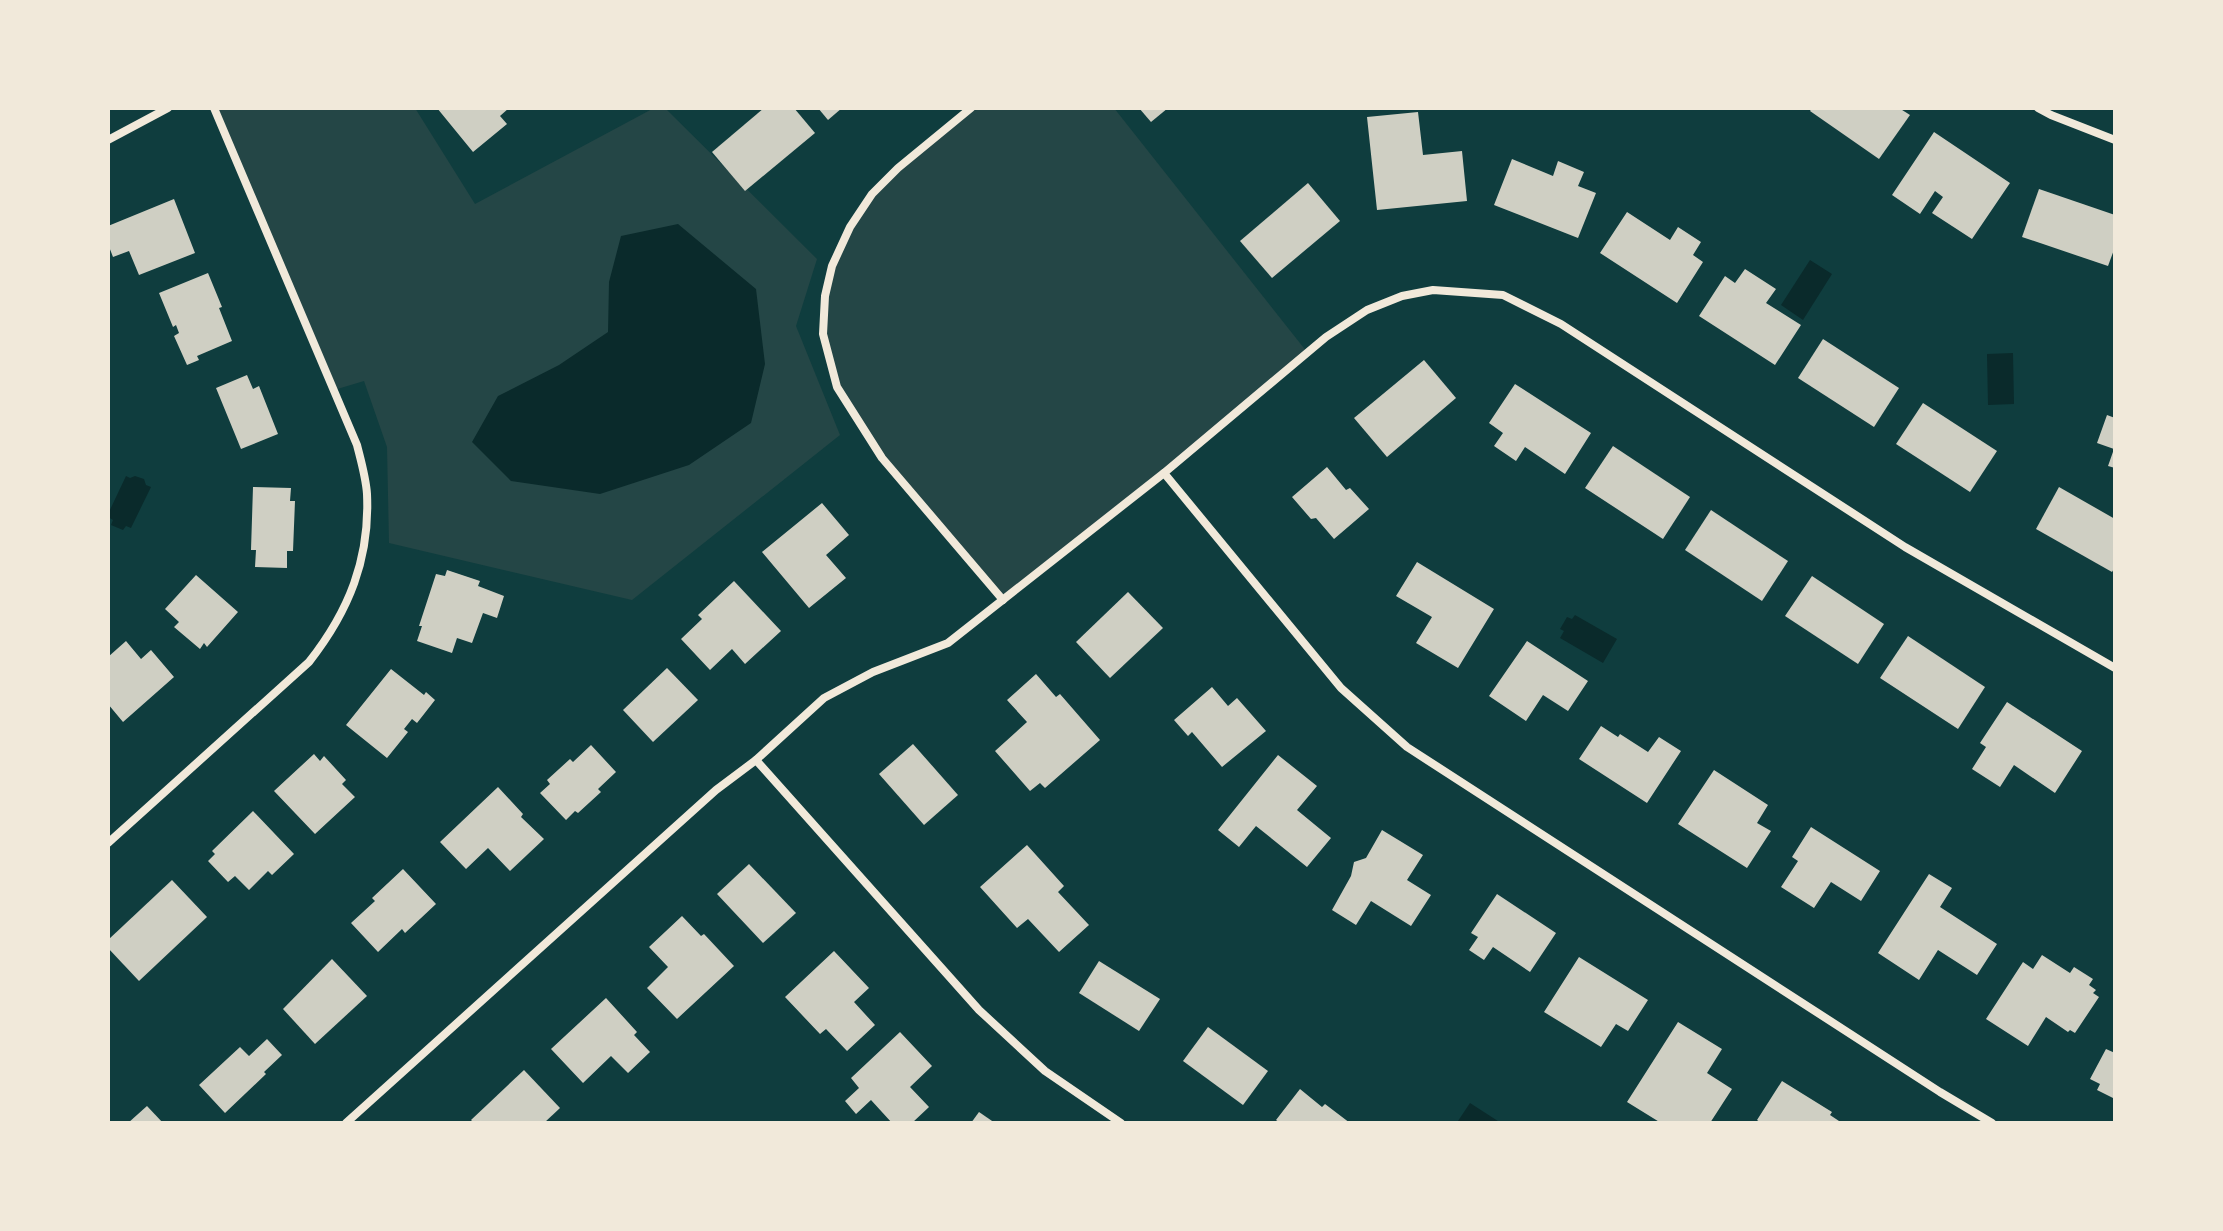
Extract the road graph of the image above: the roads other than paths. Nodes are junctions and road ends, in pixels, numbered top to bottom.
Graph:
1 (168, 108) edge
2 (214, 108) edge
3 (971, 108) edge
4 (2038, 108) edge
5 (108, 140) edge
6 (2115, 140) edge
7 (1164, 473) junction
8 (1003, 600) junction
9 (2115, 668) edge
10 (756, 760) junction
11 (108, 843) edge
12 (346, 1123) edge
13 (1121, 1123) edge
14 (1992, 1123) edge

1 - 5 street
2 - 11 street
3 - 8 street
4 - 6 street
7 - 8 street
7 - 9 street
7 - 14 street
8 - 10 street
10 - 12 street
10 - 13 street

